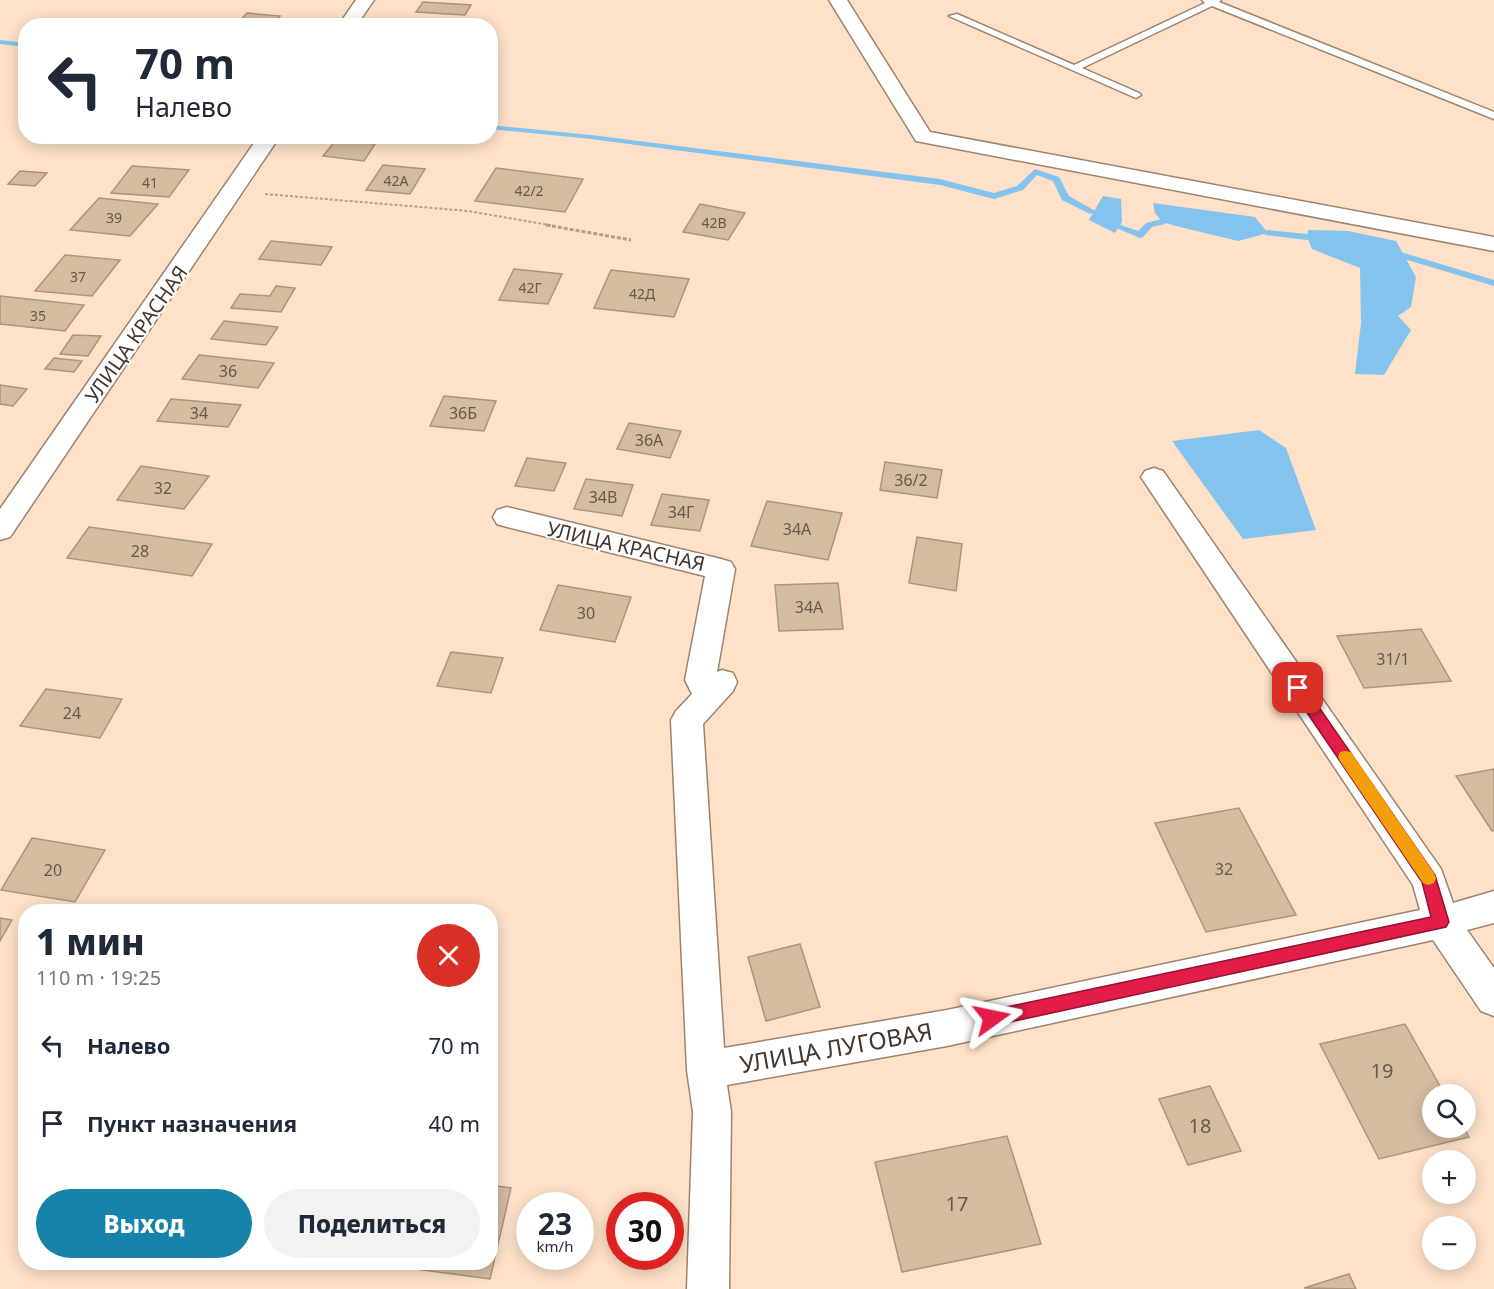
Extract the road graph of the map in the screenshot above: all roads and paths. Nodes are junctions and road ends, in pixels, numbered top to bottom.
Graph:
1 (366, 0) edge
2 (838, 0) edge
3 (1212, 1) edge
4 (954, 16) dead end
5 (353, 18) edge
6 (1075, 68) junction
7 (1136, 95) dead end
8 (1494, 116) edge
9 (265, 144) edge
10 (235, 191) junction
11 (631, 240) dead end
12 (1494, 244) edge
13 (1154, 477) dead end
14 (507, 517) dead end
15 (0, 530) edge
16 (1494, 907) edge
17 (1441, 922) junction
18 (1494, 999) edge
19 (706, 1070) junction
20 (708, 1289) edge

1 - 5 street
2 - 12 street
3 - 6 lane
3 - 8 lane
4 - 6 lane
6 - 7 lane
9 - 10 street, УЛИЦА КРАСНАЯ
10 - 11 path
10 - 15 street, УЛИЦА КРАСНАЯ
13 - 17 street
14 - 19 street, УЛИЦА КРАСНАЯ
16 - 17 street, УЛИЦА ЛУГОВАЯ
17 - 18 street
17 - 19 street, УЛИЦА ЛУГОВАЯ
19 - 20 street

